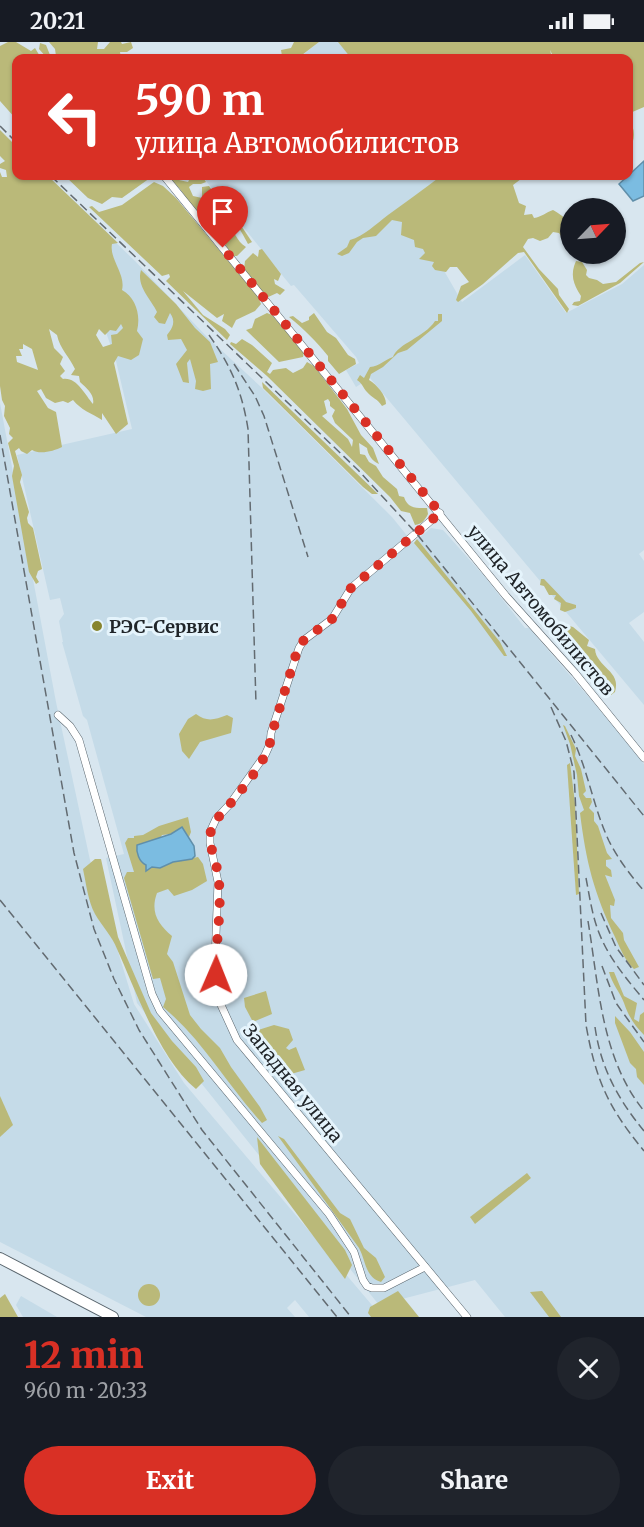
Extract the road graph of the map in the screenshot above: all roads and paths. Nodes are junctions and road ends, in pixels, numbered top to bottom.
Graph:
1 (167, 180) edge
2 (440, 513) junction
3 (58, 715) dead end
4 (644, 758) edge
5 (0, 1258) edge
6 (425, 1267) junction
7 (113, 1317) edge
8 (467, 1317) edge

1 - 2 street, улица Автомобилистов
2 - 4 street, улица Автомобилистов
2 - 6 street, Западная улица
3 - 6 street
5 - 7 street
6 - 8 street, Западная улица

